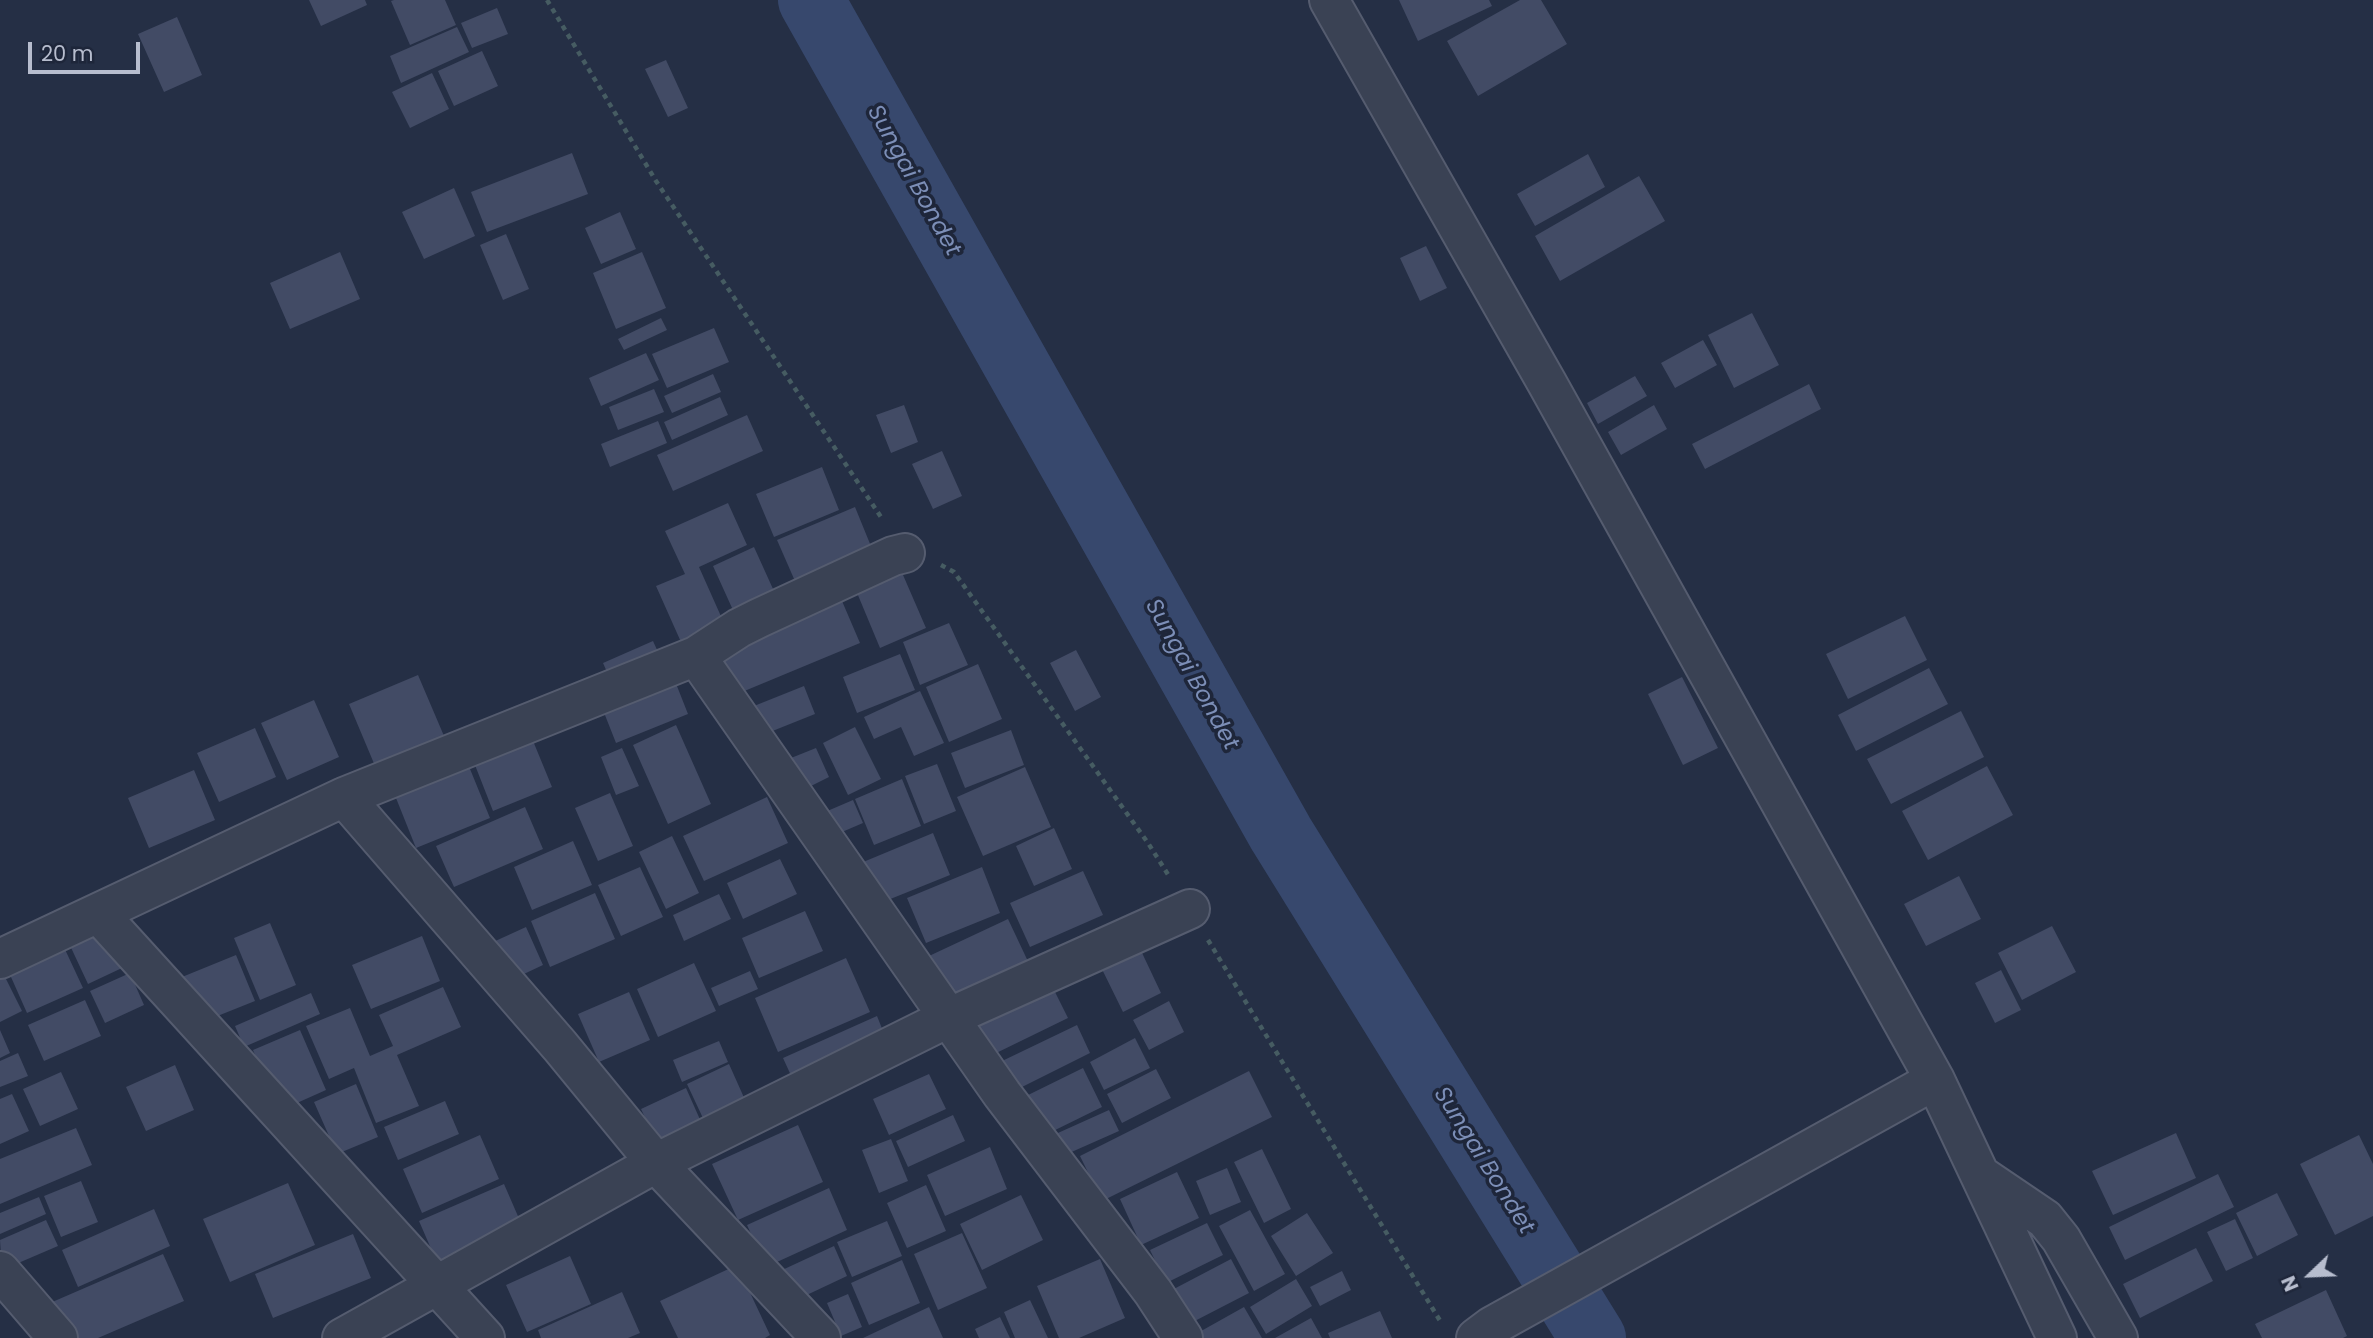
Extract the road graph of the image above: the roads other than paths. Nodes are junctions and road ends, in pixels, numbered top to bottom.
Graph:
1 (1329, 0) edge
2 (905, 553) road end
3 (696, 656) junction
4 (344, 797) junction
5 (1190, 909) dead end
6 (98, 913) junction
7 (0, 960) edge
8 (950, 1017) junction
9 (1924, 1087) junction
10 (656, 1163) junction
11 (1980, 1175) junction
12 (0, 1271) edge
13 (437, 1286) junction
14 (1484, 1332) edge
15 (58, 1338) edge
16 (342, 1338) edge
17 (485, 1338) edge
18 (821, 1338) edge
19 (1183, 1338) edge
20 (2057, 1338) edge
21 (2118, 1338) edge

1 - 9 street
2 - 3 street
3 - 4 street
3 - 8 street
4 - 6 street
4 - 10 street
5 - 8 street
6 - 7 street
6 - 13 street
8 - 10 street
8 - 19 street
9 - 11 street
9 - 14 street
10 - 13 street
10 - 18 street
11 - 20 street
11 - 21 street
12 - 15 street
13 - 16 street
13 - 17 street

